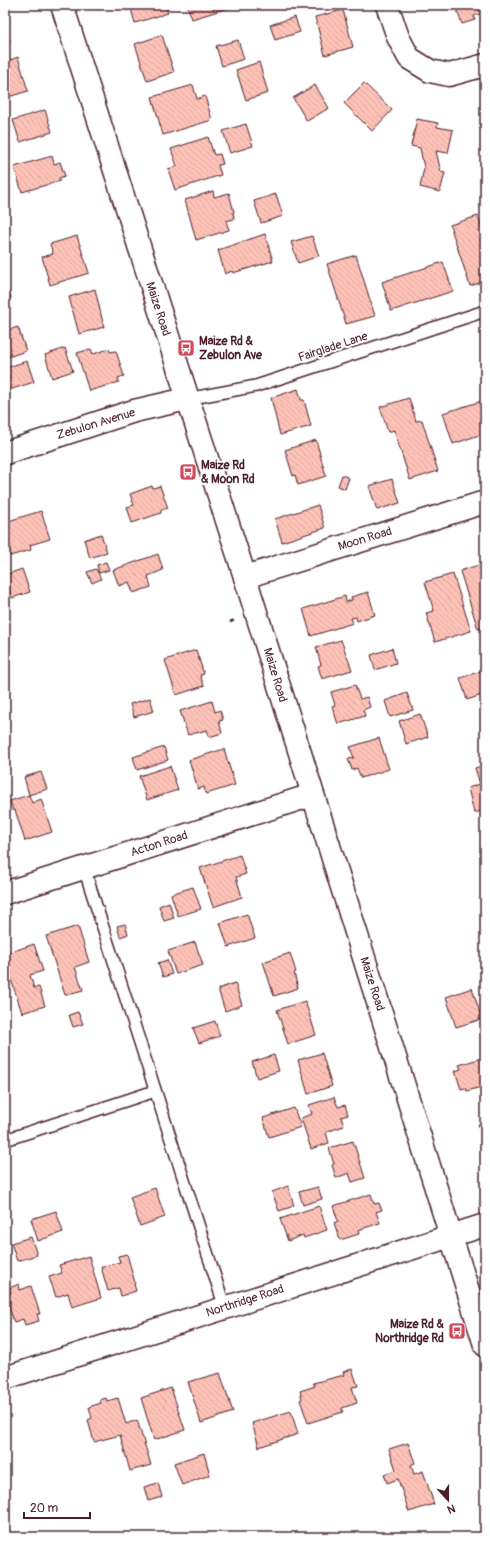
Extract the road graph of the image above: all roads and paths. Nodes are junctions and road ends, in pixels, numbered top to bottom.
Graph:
1 (62, 5) edge
2 (387, 5) edge
3 (485, 65) edge
4 (485, 311) edge
5 (188, 399) junction
6 (5, 452) edge
7 (485, 502) edge
8 (245, 577) junction
9 (236, 620) dead end
10 (230, 622) dead end
11 (312, 795) junction
12 (84, 868) junction
13 (5, 893) edge
14 (155, 1091) junction
15 (5, 1140) edge
16 (485, 1225) edge
17 (452, 1235) junction
18 (225, 1308) junction
19 (485, 1345) edge
20 (5, 1378) edge

1 - 5 street, Maize Road
2 - 3 street
4 - 5 lane, Fairglade Lane
5 - 6 street, Zebulon Avenue
5 - 8 street, Maize Road
7 - 8 street, Moon Road
8 - 11 street, Maize Road
9 - 10 path
11 - 12 street, Acton Road
11 - 17 street, Maize Road
12 - 13 street, Acton Road
12 - 14 lane
14 - 15 lane
14 - 18 lane
16 - 17 street, Northridge Road
17 - 18 street, Northridge Road
17 - 19 street, Maize Road
18 - 20 street, Northridge Road

